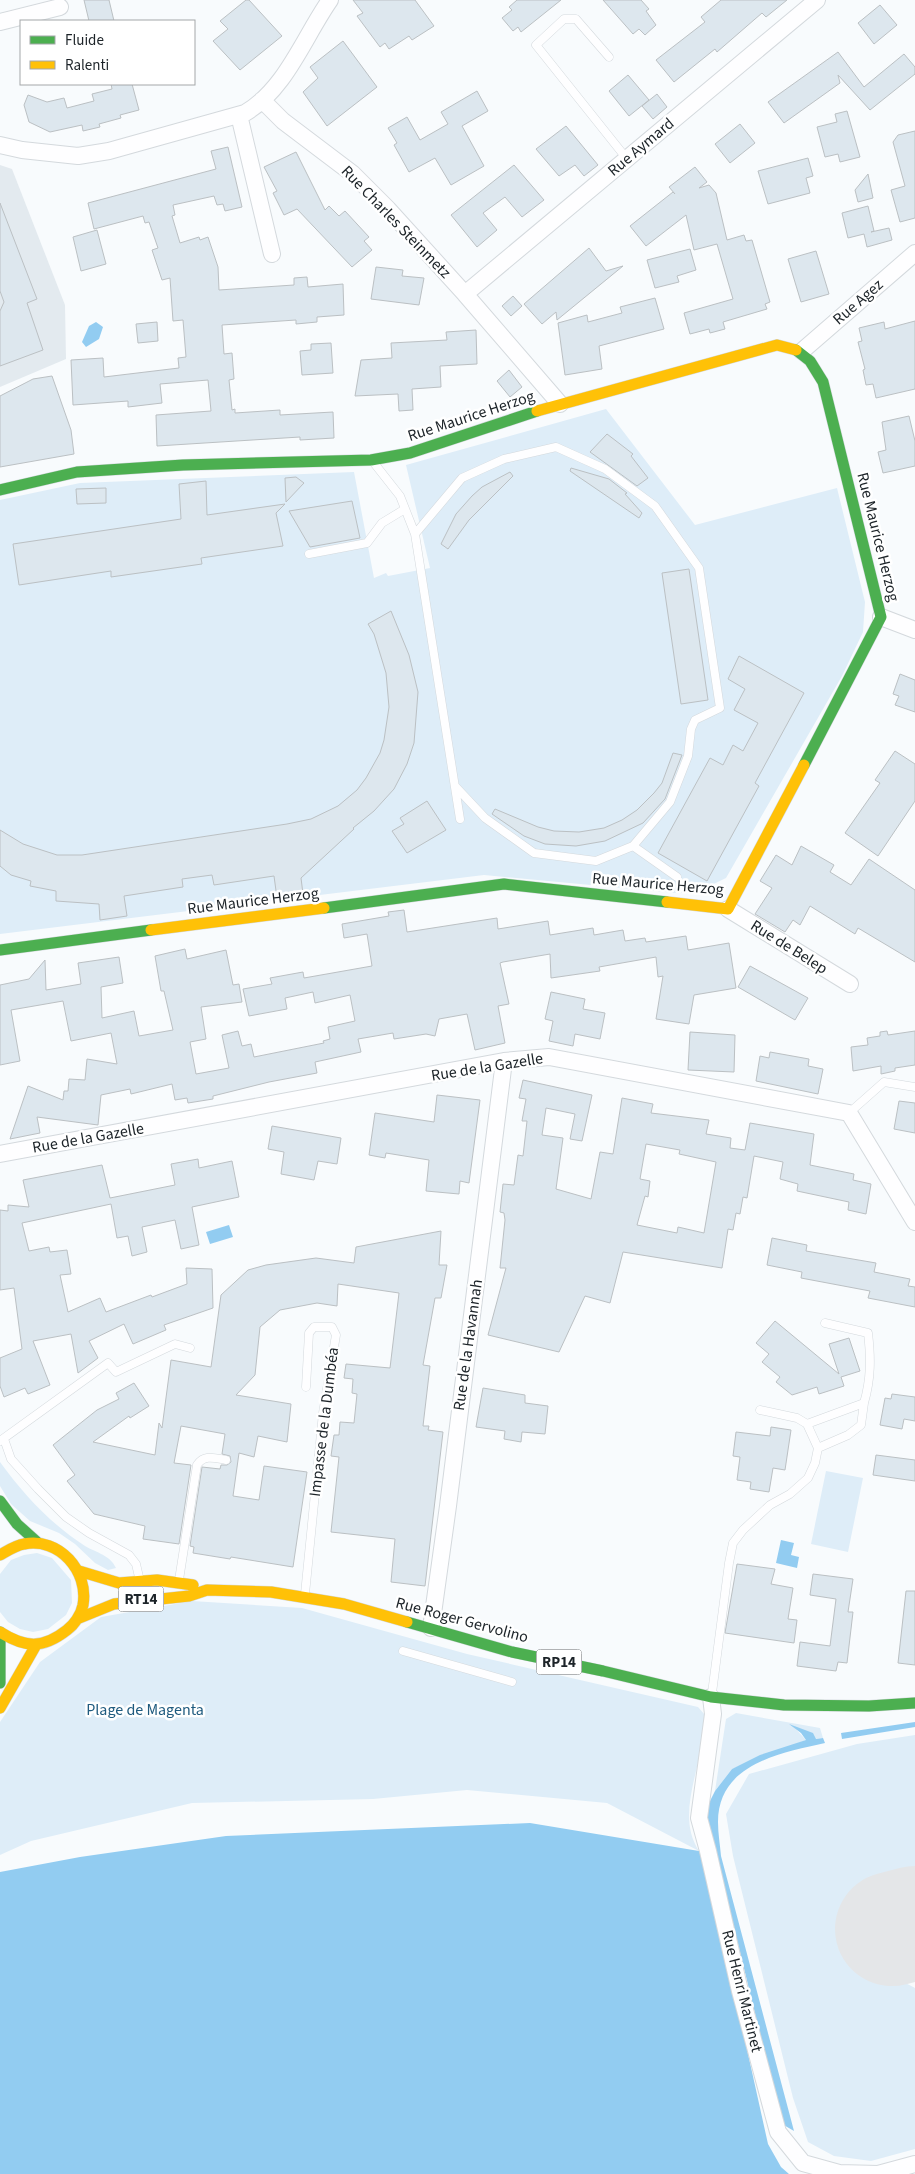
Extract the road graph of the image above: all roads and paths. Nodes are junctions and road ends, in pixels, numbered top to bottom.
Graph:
1 (330, 0) edge
2 (817, 0) edge
3 (60, 7) dead end
4 (0, 22) edge
5 (609, 57) dead end
6 (262, 100) junction
7 (239, 115) junction
8 (0, 145) edge
9 (627, 159) junction
10 (915, 253) edge
11 (272, 254) dead end
12 (465, 294) junction
13 (802, 351) junction
14 (560, 404) junction
15 (371, 460) junction
16 (0, 490) edge
17 (405, 509) junction
18 (415, 534) junction
19 (309, 554) dead end
20 (881, 617) junction
21 (915, 630) edge
22 (455, 786) junction
23 (460, 819) dead end
24 (633, 846) junction
25 (677, 877) dead end
26 (728, 909) junction
27 (0, 950) edge
28 (850, 984) dead end
29 (504, 1061) junction
30 (915, 1087) edge
31 (849, 1113) junction
32 (0, 1154) edge
33 (915, 1222) edge
34 (825, 1322) dead end
35 (190, 1348) dead end
36 (306, 1387) dead end
37 (864, 1403) junction
38 (760, 1410) dead end
39 (807, 1424) junction
40 (2, 1440) edge
41 (818, 1448) junction
42 (226, 1460) dead end
43 (0, 1502) edge
44 (37, 1542) junction
45 (0, 1555) edge
46 (79, 1571) junction
47 (139, 1581) junction
48 (178, 1583) junction
49 (207, 1590) junction
50 (177, 1597) junction
51 (304, 1598) junction
52 (77, 1620) junction
53 (431, 1628) junction
54 (0, 1632) edge
55 (36, 1645) junction
56 (403, 1651) dead end
57 (512, 1682) dead end
58 (0, 1683) edge
59 (711, 1697) junction
60 (915, 1703) edge
61 (0, 1708) edge
62 (915, 2164) edge

1 - 6 street
2 - 9 street, Rue Aymard
3 - 4 street
5 - 9 lane
6 - 7 street
6 - 12 street, Rue Charles Steinmetz
7 - 8 street
7 - 11 street
9 - 12 street, Rue Aymard
10 - 13 street, Rue Agez
12 - 14 street, Rue Charles Steinmetz
13 - 14 street, Rue Maurice Herzog
13 - 20 street, Rue Maurice Herzog
14 - 15 street, Rue Maurice Herzog
15 - 16 street, Rue Maurice Herzog
15 - 17 lane
17 - 18 lane
17 - 19 lane
18 - 22 lane
18 - 24 lane
20 - 21 street
20 - 26 street, Rue Maurice Herzog
22 - 23 lane
22 - 24 lane
24 - 25 lane
26 - 27 street, Rue Maurice Herzog
26 - 28 street, Rue de Belep
29 - 31 street, Rue de la Gazelle
29 - 32 street, Rue de la Gazelle
29 - 53 street, Rue de la Havannah
30 - 31 lane
31 - 33 street
34 - 37 lane
35 - 40 lane
36 - 51 lane, Impasse de la Dumbéa
37 - 39 lane
37 - 41 lane
38 - 39 lane
39 - 41 lane
40 - 47 lane
41 - 59 lane
42 - 48 lane
43 - 44 street
44 - 45 street
44 - 46 street
46 - 47 street, Rue Roger Gervolino / RT14
46 - 52 street
47 - 48 street, Rue Roger Gervolino / RT14
48 - 49 street, Rue Roger Gervolino / RT14
48 - 50 lane
49 - 50 street, Rue Roger Gervolino / RT14
49 - 51 street, Rue Roger Gervolino / RP14
50 - 52 street, Rue Roger Gervolino / RT14
51 - 53 street, Rue Roger Gervolino / RP14
52 - 55 street
53 - 59 street, Rue Roger Gervolino / RP14
54 - 55 street
54 - 58 street
55 - 61 street
56 - 57 lane
59 - 60 street, Rue Roger Gervolino / RP14
59 - 62 street, Rue Henri Martinet

